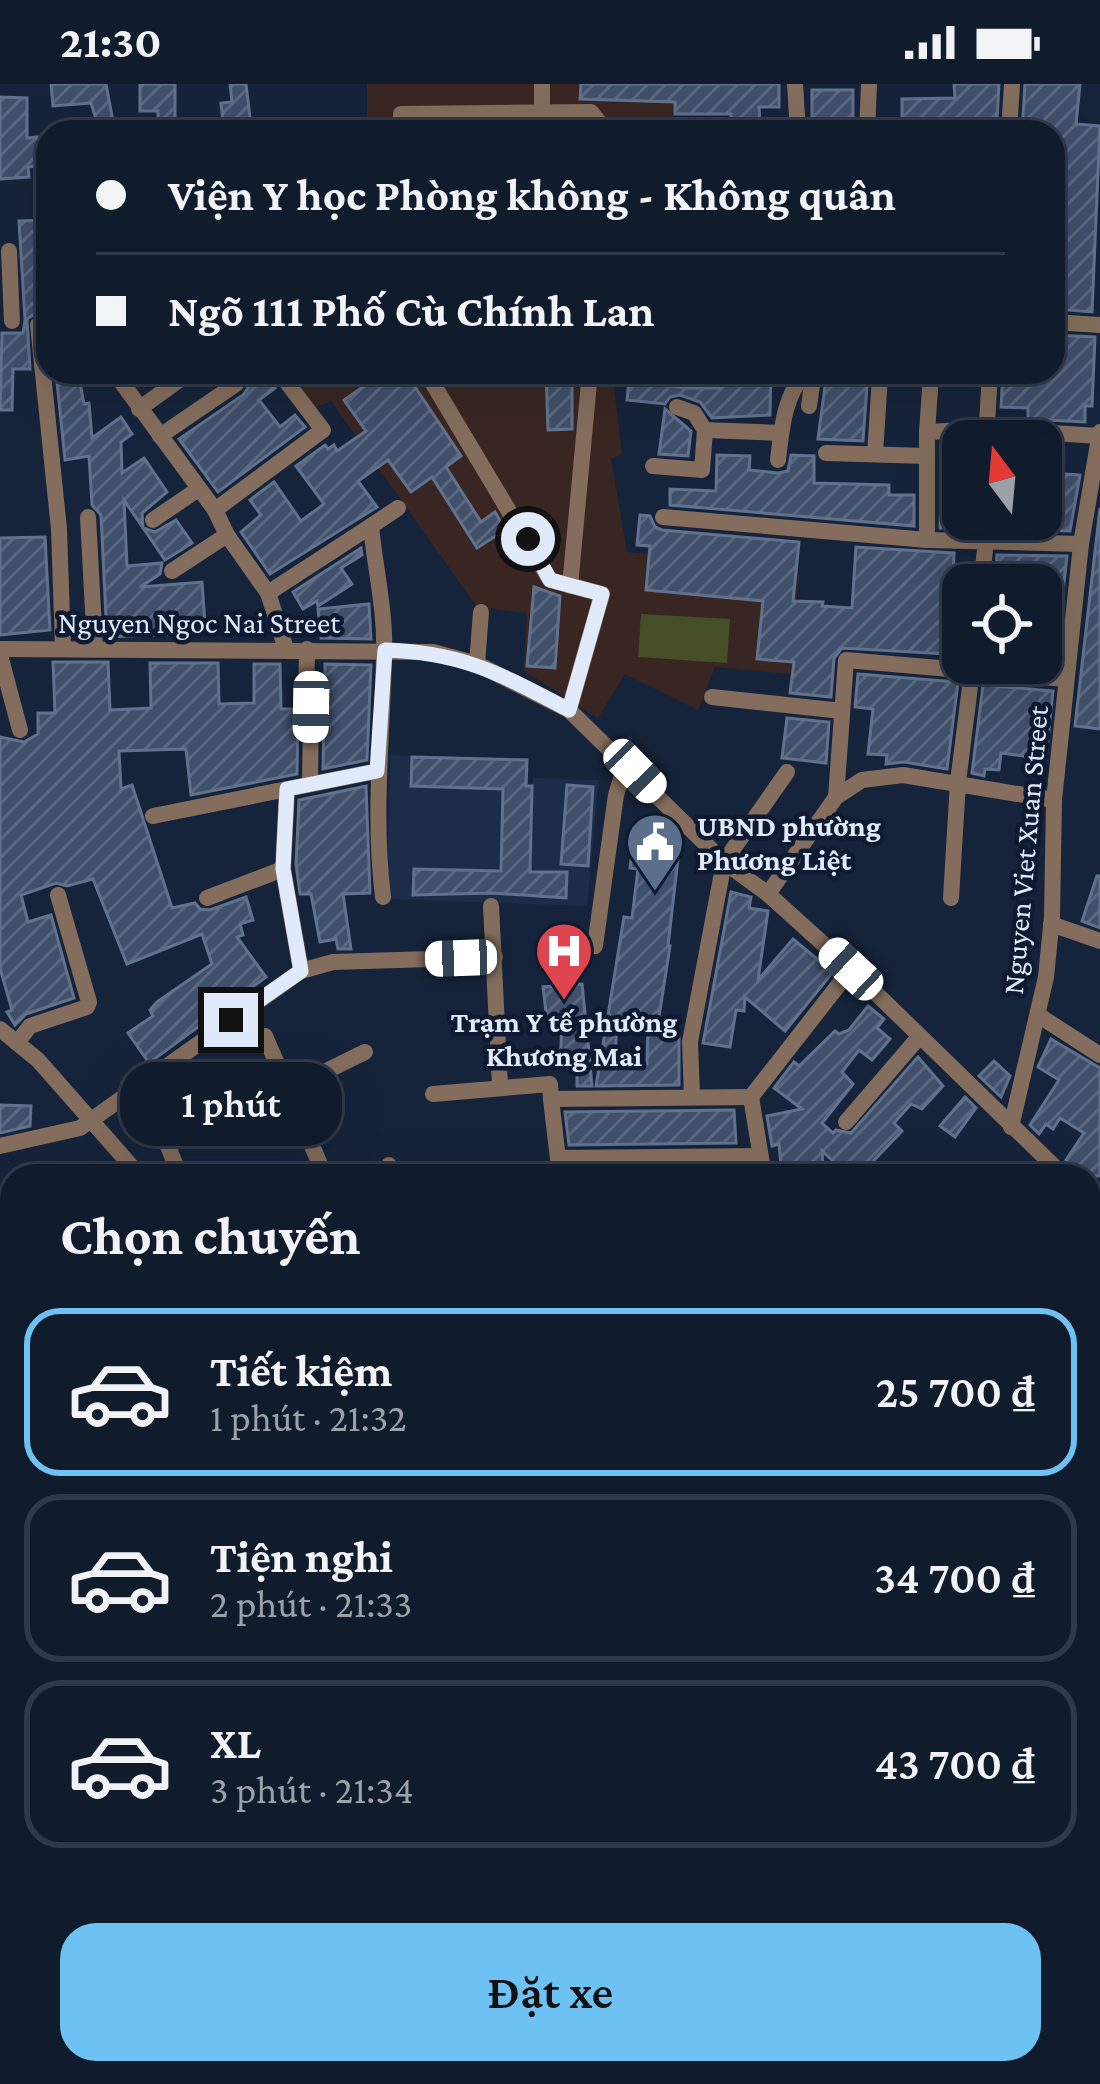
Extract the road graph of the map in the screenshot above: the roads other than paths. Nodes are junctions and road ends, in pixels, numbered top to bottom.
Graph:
1 (542, 84) edge
2 (795, 84) edge
3 (869, 84) edge
4 (1012, 84) edge
5 (542, 113) junction
6 (401, 120) edge
7 (597, 120) edge
8 (797, 120) edge
9 (868, 120) edge
10 (1010, 120) edge
11 (9, 251) dead end
12 (6, 321) edge
13 (36, 323) edge
14 (1065, 323) edge
15 (1100, 325) edge
16 (48, 384) edge
17 (122, 384) edge
18 (173, 384) edge
19 (236, 384) dead end
20 (288, 384) edge
21 (433, 384) edge
22 (589, 384) edge
23 (794, 384) edge
24 (811, 384) edge
25 (879, 384) edge
26 (930, 384) edge
27 (989, 384) edge
28 (809, 406) dead end
29 (677, 407) dead end
30 (139, 409) junction
31 (988, 420) edge
32 (705, 430) junction
33 (927, 432) junction
34 (781, 433) junction
35 (942, 433) edge
36 (1062, 434) edge
37 (1100, 434) edge
38 (160, 436) junction
39 (826, 453) dead end
40 (875, 454) junction
41 (926, 456) junction
42 (778, 460) dead end
43 (653, 466) dead end
44 (197, 490) junction
45 (398, 508) dead end
46 (215, 510) junction
47 (88, 517) dead end
48 (663, 518) dead end
49 (153, 520) dead end
50 (370, 526) junction
51 (227, 535) junction
52 (927, 539) junction
53 (983, 541) junction
54 (1081, 544) junction
55 (982, 564) edge
56 (172, 572) dead end
57 (570, 586) junction
58 (268, 593) junction
59 (481, 612) dead end
60 (63, 648) junction
61 (95, 648) junction
62 (307, 649) junction
63 (286, 650) junction
64 (385, 650) junction
65 (0, 652) edge
66 (477, 664) junction
67 (942, 665) edge
68 (1062, 678) edge
69 (1066, 679) junction
70 (970, 684) edge
71 (712, 697) dead end
72 (569, 710) junction
73 (842, 711) junction
74 (20, 730) dead end
75 (626, 763) junction
76 (377, 771) junction
77 (787, 772) dead end
78 (958, 782) junction
79 (310, 784) junction
80 (287, 789) junction
81 (836, 797) junction
82 (1054, 800) junction
83 (153, 816) dead end
84 (724, 862) junction
85 (283, 869) junction
86 (769, 893) junction
87 (58, 895) dead end
88 (383, 897) dead end
89 (207, 898) dead end
90 (951, 898) dead end
91 (491, 906) dead end
92 (1052, 924) junction
93 (1100, 941) edge
94 (595, 946) dead end
95 (494, 957) junction
96 (851, 969) junction
97 (301, 971) junction
98 (1038, 1015) junction
99 (7, 1036) edge
100 (265, 1036) dead end
101 (919, 1037) junction
102 (365, 1052) dead end
103 (1100, 1055) edge
104 (500, 1086) junction
105 (290, 1089) junction
106 (551, 1091) junction
107 (433, 1094) dead end
108 (692, 1096) junction
109 (751, 1097) junction
110 (91, 1117) junction
111 (157, 1119) dead end
112 (846, 1122) dead end
113 (1012, 1127) junction
114 (0, 1146) edge
115 (760, 1156) junction
116 (130, 1164) edge
117 (175, 1164) edge
118 (320, 1164) edge
119 (559, 1164) edge
120 (718, 1164) edge
121 (762, 1164) edge
122 (1045, 1164) edge

1 - 5 street
2 - 8 street
3 - 9 street
4 - 10 street
5 - 6 street
5 - 7 street
11 - 12 street
12 - 13 street
14 - 15 street
16 - 60 street
17 - 30 street
18 - 30 street
19 - 38 street
20 - 46 street
21 - 57 street
22 - 57 street
23 - 34 street
24 - 28 street
25 - 40 street
26 - 33 street
27 - 31 street
29 - 32 street
30 - 38 street
32 - 34 street
32 - 43 street
33 - 35 street
33 - 41 street
34 - 42 street
36 - 37 street
37 - 54 street, Nguyen Viet Xuan Street
38 - 44 street
39 - 40 street
40 - 41 street
41 - 52 street
44 - 46 street
44 - 49 street
45 - 50 street
46 - 51 street
47 - 61 street
48 - 52 street
50 - 58 street
50 - 64 street
51 - 56 street
51 - 58 street
52 - 53 street
53 - 54 street
53 - 55 street
54 - 69 street, Nguyen Viet Xuan Street
57 - 72 street
58 - 63 street
59 - 66 street
60 - 61 street, Nguyen Ngoc Nai Street
60 - 65 street, Nguyen Ngoc Nai Street
61 - 63 street, Nguyen Ngoc Nai Street
62 - 63 street, Nguyen Ngoc Nai Street
62 - 64 street, Nguyen Ngoc Nai Street
62 - 79 street
64 - 66 street, Nguyen Ngoc Nai Street
64 - 76 street
65 - 74 street
66 - 72 street, Nguyen Ngoc Nai Street
67 - 73 street
68 - 69 street
69 - 82 street, Nguyen Viet Xuan Street
70 - 78 street
71 - 73 street
72 - 75 street, Nguyen Ngoc Nai Street
73 - 81 street
75 - 84 street, Nguyen Ngoc Nai Street
75 - 94 street
76 - 79 street
76 - 88 street
77 - 84 street
78 - 81 street
78 - 82 street
78 - 90 street
79 - 80 street
80 - 83 street
80 - 85 street
81 - 86 street
82 - 92 street, Nguyen Viet Xuan Street
84 - 86 street, Nguyen Ngoc Nai Street
84 - 108 street
85 - 89 street
85 - 97 street
86 - 96 street, Nguyen Ngoc Nai Street
87 - 99 street
91 - 95 street
92 - 93 street
92 - 98 street, Nguyen Viet Xuan Street
95 - 97 street
95 - 104 street
96 - 101 street, Nguyen Ngoc Nai Street
96 - 109 street
97 - 110 street
98 - 103 street
98 - 113 street, Nguyen Viet Xuan Street
99 - 110 street
100 - 105 street
101 - 112 street
101 - 113 street, Nguyen Ngoc Nai Street
102 - 105 street
104 - 106 street
104 - 107 street
105 - 118 street
106 - 108 street
106 - 119 street
108 - 109 street
109 - 115 street
110 - 114 street
110 - 116 street
111 - 117 street
113 - 122 street, Nguyen Ngoc Nai Street
115 - 120 street
115 - 121 street

